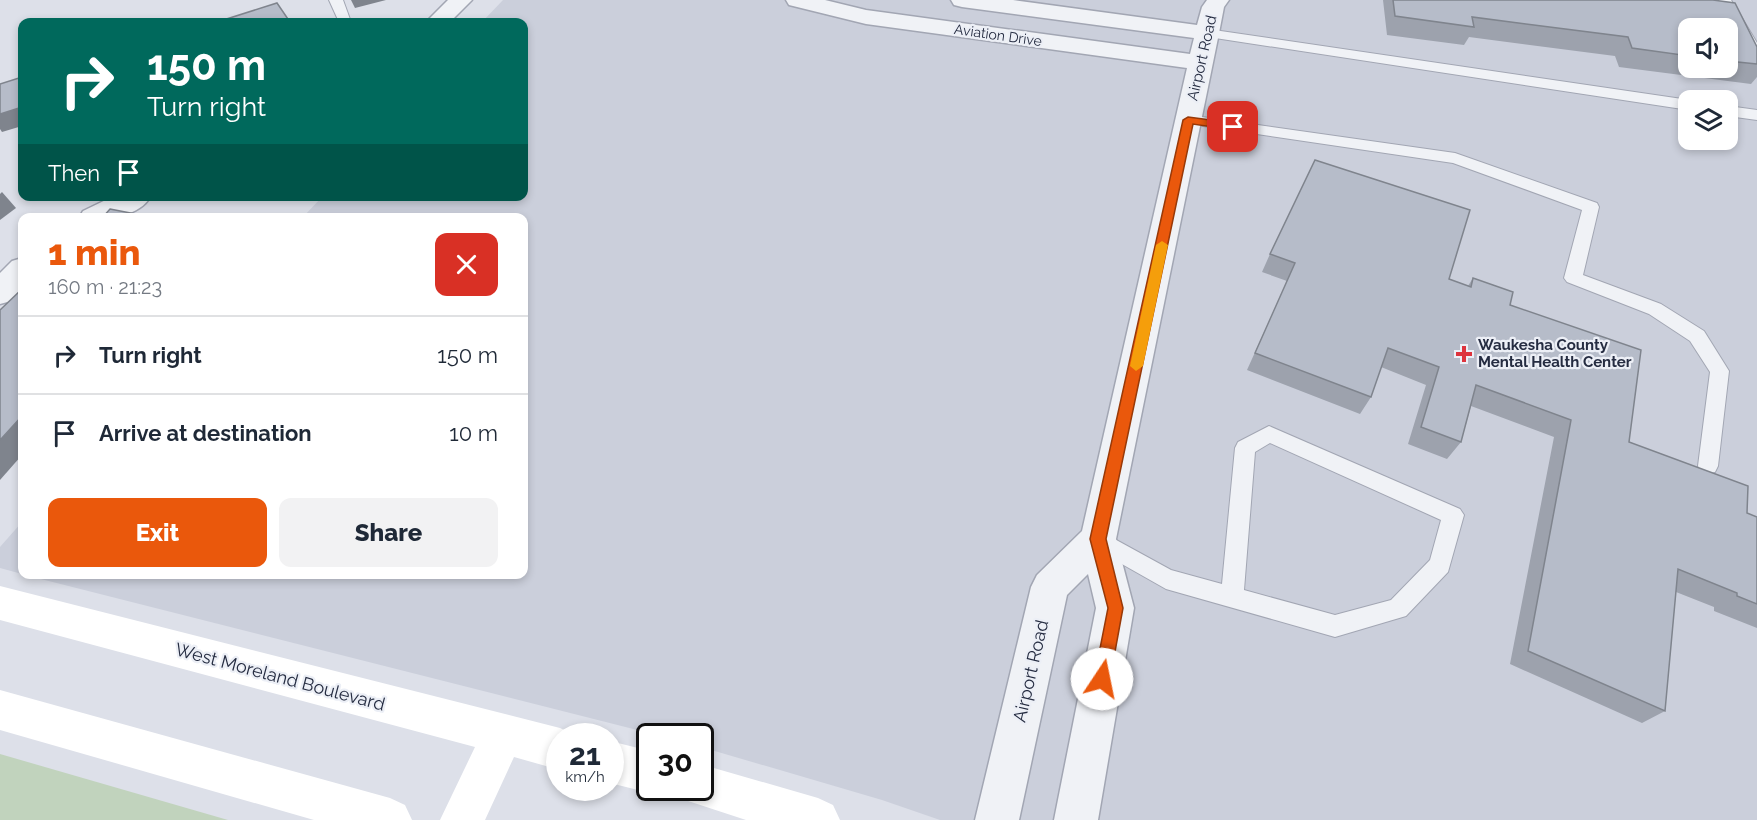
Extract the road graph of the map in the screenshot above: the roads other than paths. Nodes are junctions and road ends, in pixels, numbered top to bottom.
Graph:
1 (336, 0) edge
2 (461, 0) edge
3 (797, 0) edge
4 (962, 0) edge
5 (1218, 0) edge
6 (1724, 0) edge
7 (343, 18) edge
8 (441, 18) edge
9 (1207, 33) junction
10 (1757, 54) edge
11 (1201, 63) junction
12 (1678, 103) edge
13 (1738, 112) edge
14 (1757, 115) edge
15 (1188, 120) junction
16 (128, 201) edge
17 (103, 213) edge
18 (18, 272) edge
19 (1, 291) edge
20 (1708, 466) dead end
21 (1098, 539) junction
22 (1232, 597) junction
23 (0, 603) edge
24 (0, 710) edge
25 (503, 735) junction
26 (546, 746) edge
27 (714, 789) edge
28 (390, 820) edge
29 (462, 820) edge
30 (818, 820) edge
31 (997, 820) edge
32 (1076, 820) edge

1 - 7 lane
2 - 8 street
3 - 11 street, Aviation Drive
4 - 9 street, Aviation Drive
5 - 9 street, Airport Road
6 - 10 lane
9 - 11 street, Airport Road
9 - 12 lane
11 - 15 street, Airport Road
13 - 14 lane
15 - 20 lane
15 - 21 street, Airport Road
16 - 17 street
18 - 19 street
21 - 22 lane
21 - 31 street, Airport Road
21 - 32 street, Airport Road
22 - 22 lane
23 - 25 street, West Moreland Boulevard
24 - 28 street
25 - 26 street, West Moreland Boulevard
25 - 29 street
27 - 30 street

